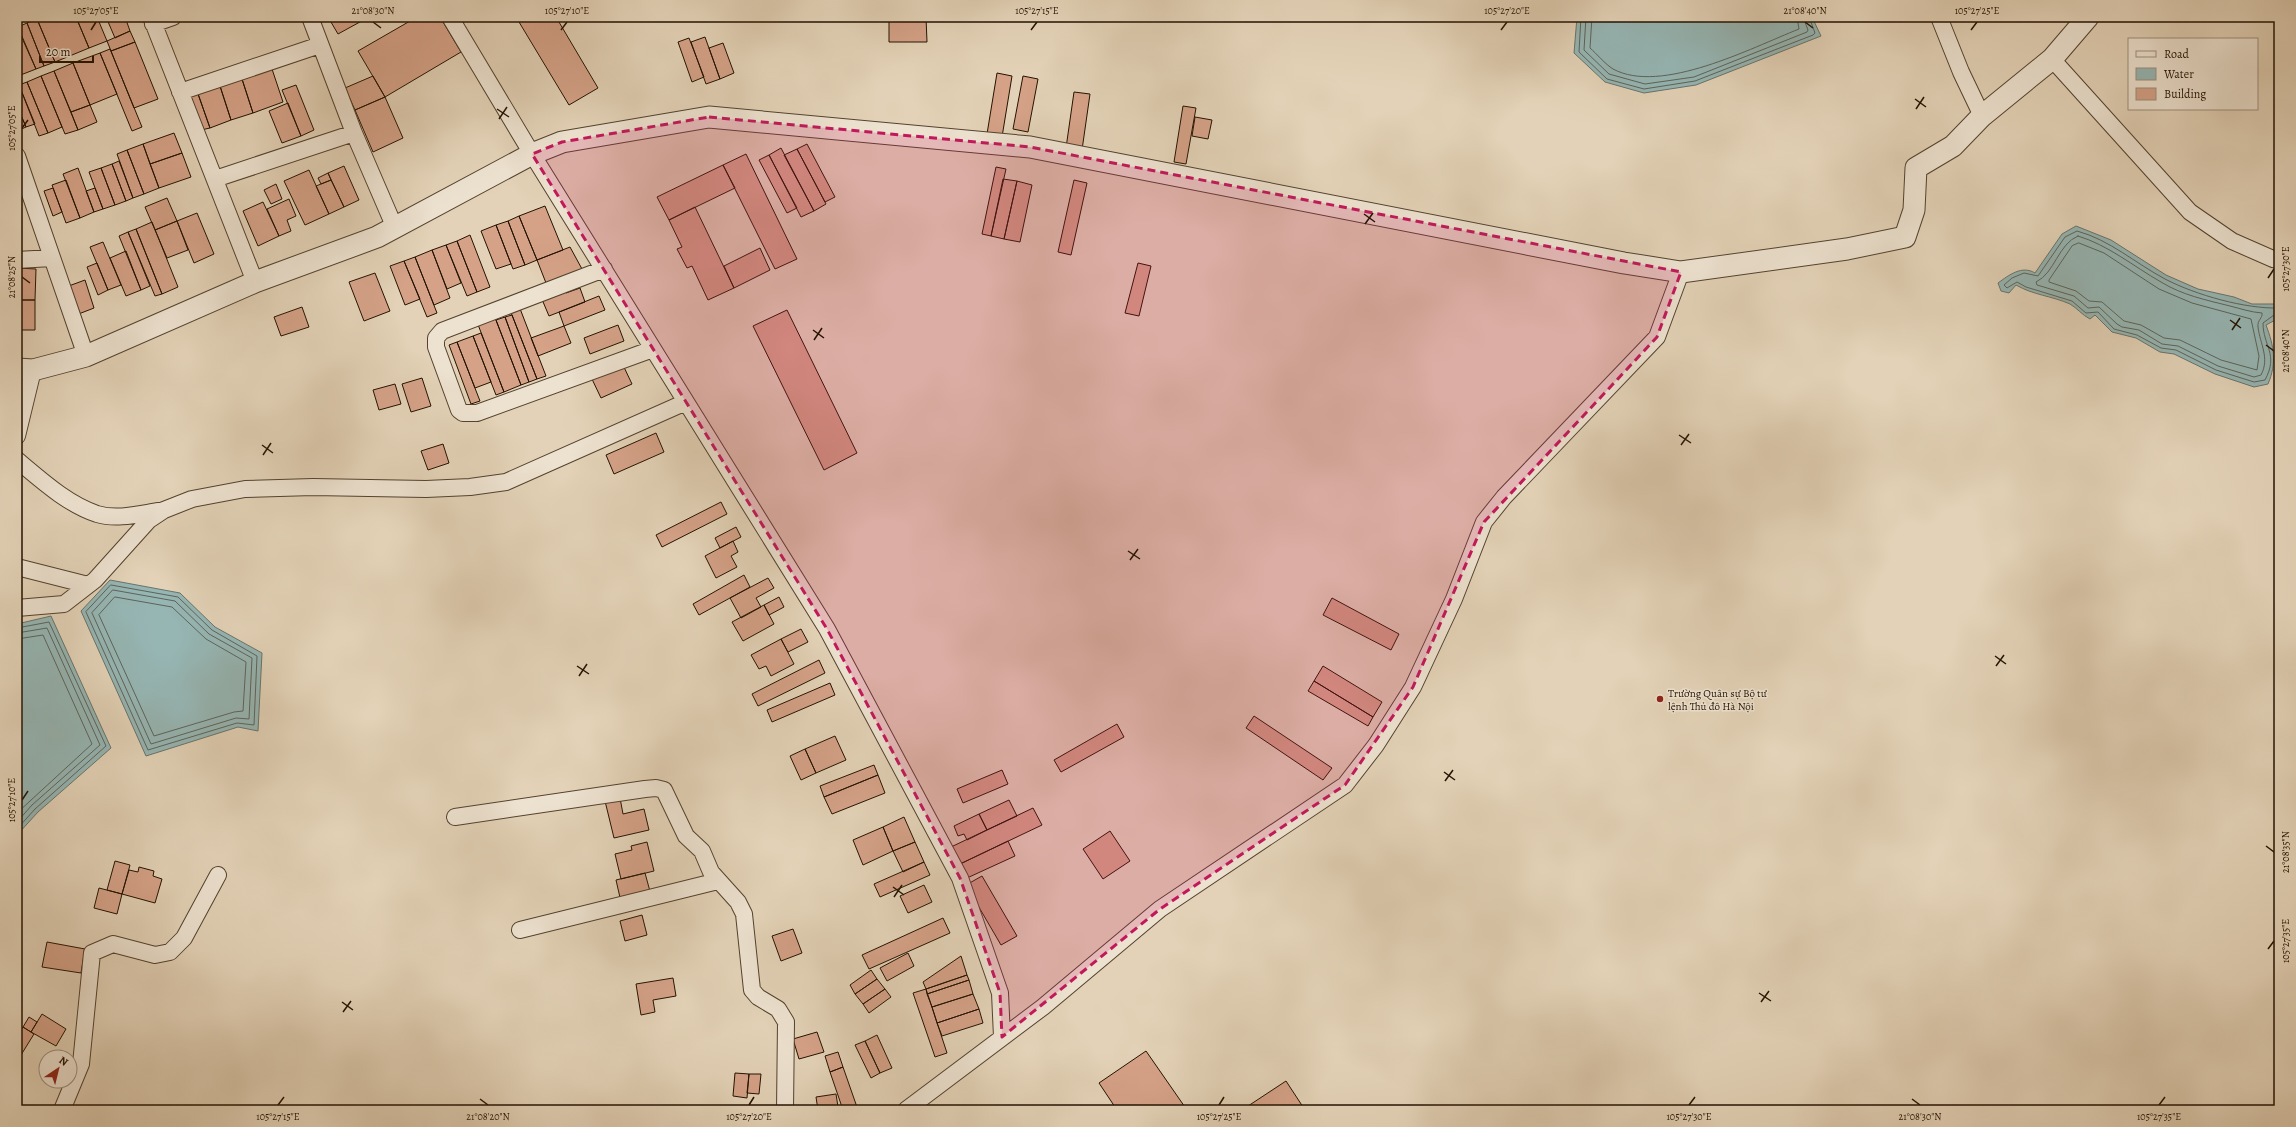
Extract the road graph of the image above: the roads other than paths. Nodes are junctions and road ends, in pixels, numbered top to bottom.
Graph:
1 (173, 17) edge
2 (310, 17) edge
3 (450, 17) edge
4 (1939, 17) edge
5 (2088, 17) edge
6 (152, 20) edge
7 (320, 45) junction
8 (2052, 59) junction
9 (180, 92) junction
10 (1982, 116) junction
11 (354, 133) junction
12 (532, 154) junction
13 (18, 161) edge
14 (214, 179) junction
15 (395, 228) junction
16 (52, 258) junction
17 (17, 260) edge
18 (2279, 260) edge
19 (604, 269) junction
20 (1681, 272) junction
21 (255, 282) junction
22 (653, 349) junction
23 (86, 356) junction
24 (25, 370) edge
25 (686, 402) junction
26 (17, 436) edge
27 (17, 460) edge
28 (164, 510) junction
29 (17, 567) edge
30 (88, 585) junction
31 (17, 608) edge
32 (455, 817) dead end
33 (218, 875) dead end
34 (718, 881) junction
35 (520, 930) dead end
36 (1002, 1037) junction
37 (62, 1110) edge
38 (785, 1110) edge
39 (906, 1110) edge

1 - 6 street
2 - 7 street
3 - 12 street
4 - 10 street
5 - 8 street
6 - 9 street
7 - 9 street
7 - 11 street
8 - 10 street
8 - 18 street
9 - 14 street
10 - 20 street
11 - 14 street
11 - 15 street
12 - 15 street
12 - 19 street
12 - 20 street
13 - 16 street
14 - 21 street
15 - 21 street
16 - 17 street
16 - 23 street
19 - 22 street
19 - 22 street
20 - 36 street
21 - 23 street
22 - 25 street
23 - 24 street
24 - 26 street
25 - 28 street
25 - 36 street
27 - 28 street
28 - 30 street
29 - 30 street
30 - 31 street
32 - 34 street
33 - 37 street
34 - 35 street
34 - 38 street
36 - 39 street

